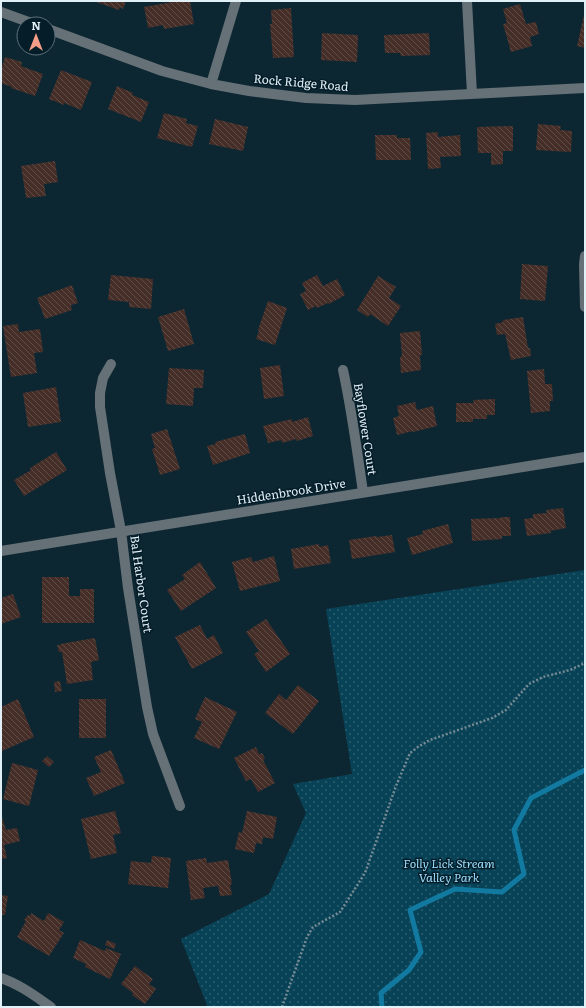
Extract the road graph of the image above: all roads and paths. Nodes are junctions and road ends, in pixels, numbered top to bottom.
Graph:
1 (236, 1) edge
2 (467, 1) edge
3 (1, 12) edge
4 (16, 17) edge
5 (56, 32) edge
6 (211, 84) junction
7 (585, 88) edge
8 (472, 94) junction
9 (585, 256) edge
10 (585, 307) edge
11 (110, 364) dead end
12 (344, 370) dead end
13 (585, 457) edge
14 (363, 492) junction
15 (121, 531) junction
16 (1, 550) edge
17 (585, 663) edge
18 (180, 806) dead end
19 (1, 978) edge
20 (51, 1007) edge
21 (282, 1007) edge

1 - 6 street
2 - 8 street
3 - 4 street
5 - 6 street, Rock Ridge Road
6 - 8 street, Rock Ridge Road
7 - 8 street, Rock Ridge Road
9 - 10 street
11 - 15 street, Bal Harbor Court
12 - 14 street, Bayflower Court
13 - 14 street, Hiddenbrook Drive
14 - 15 street, Hiddenbrook Drive
15 - 16 street, Hiddenbrook Drive
15 - 18 street, Bal Harbor Court
17 - 21 path
19 - 20 street

